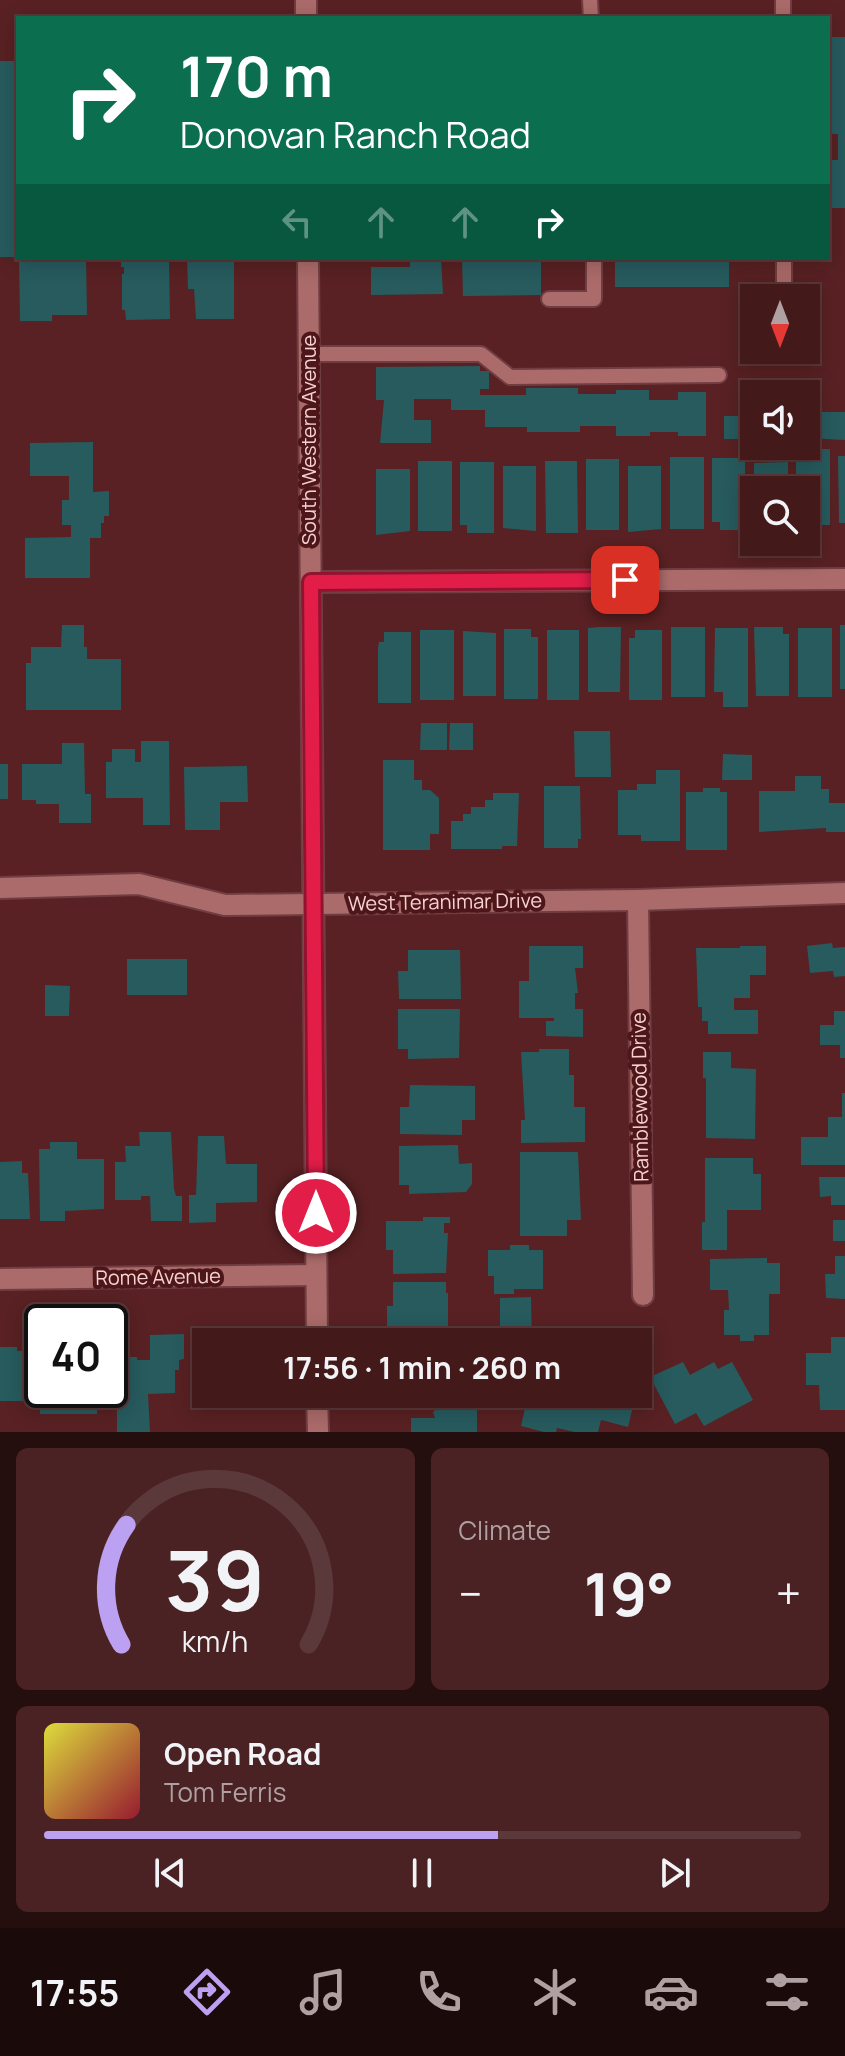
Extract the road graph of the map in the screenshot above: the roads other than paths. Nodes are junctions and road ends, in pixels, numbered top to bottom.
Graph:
1 (308, 260) edge
2 (594, 260) edge
3 (784, 260) edge
4 (784, 284) edge
5 (549, 299) dead end
6 (309, 354) junction
7 (719, 375) dead end
8 (845, 579) edge
9 (311, 582) junction
10 (0, 888) edge
11 (845, 893) edge
12 (638, 900) junction
13 (313, 904) junction
14 (316, 1275) junction
15 (0, 1279) edge
16 (643, 1295) dead end
17 (317, 1328) edge
18 (317, 1408) edge
19 (318, 1432) edge

1 - 6 street, South Western Avenue
2 - 5 lane
3 - 4 lane
6 - 7 lane
6 - 9 street, South Western Avenue
8 - 9 street
9 - 13 street, South Western Avenue
10 - 13 street, West Teranimar Drive
11 - 12 street, West Teranimar Drive
12 - 13 street, West Teranimar Drive
12 - 16 street, Ramblewood Drive
13 - 14 street, South Western Avenue
14 - 15 street, Rome Avenue
14 - 17 street, South Western Avenue
18 - 19 street

